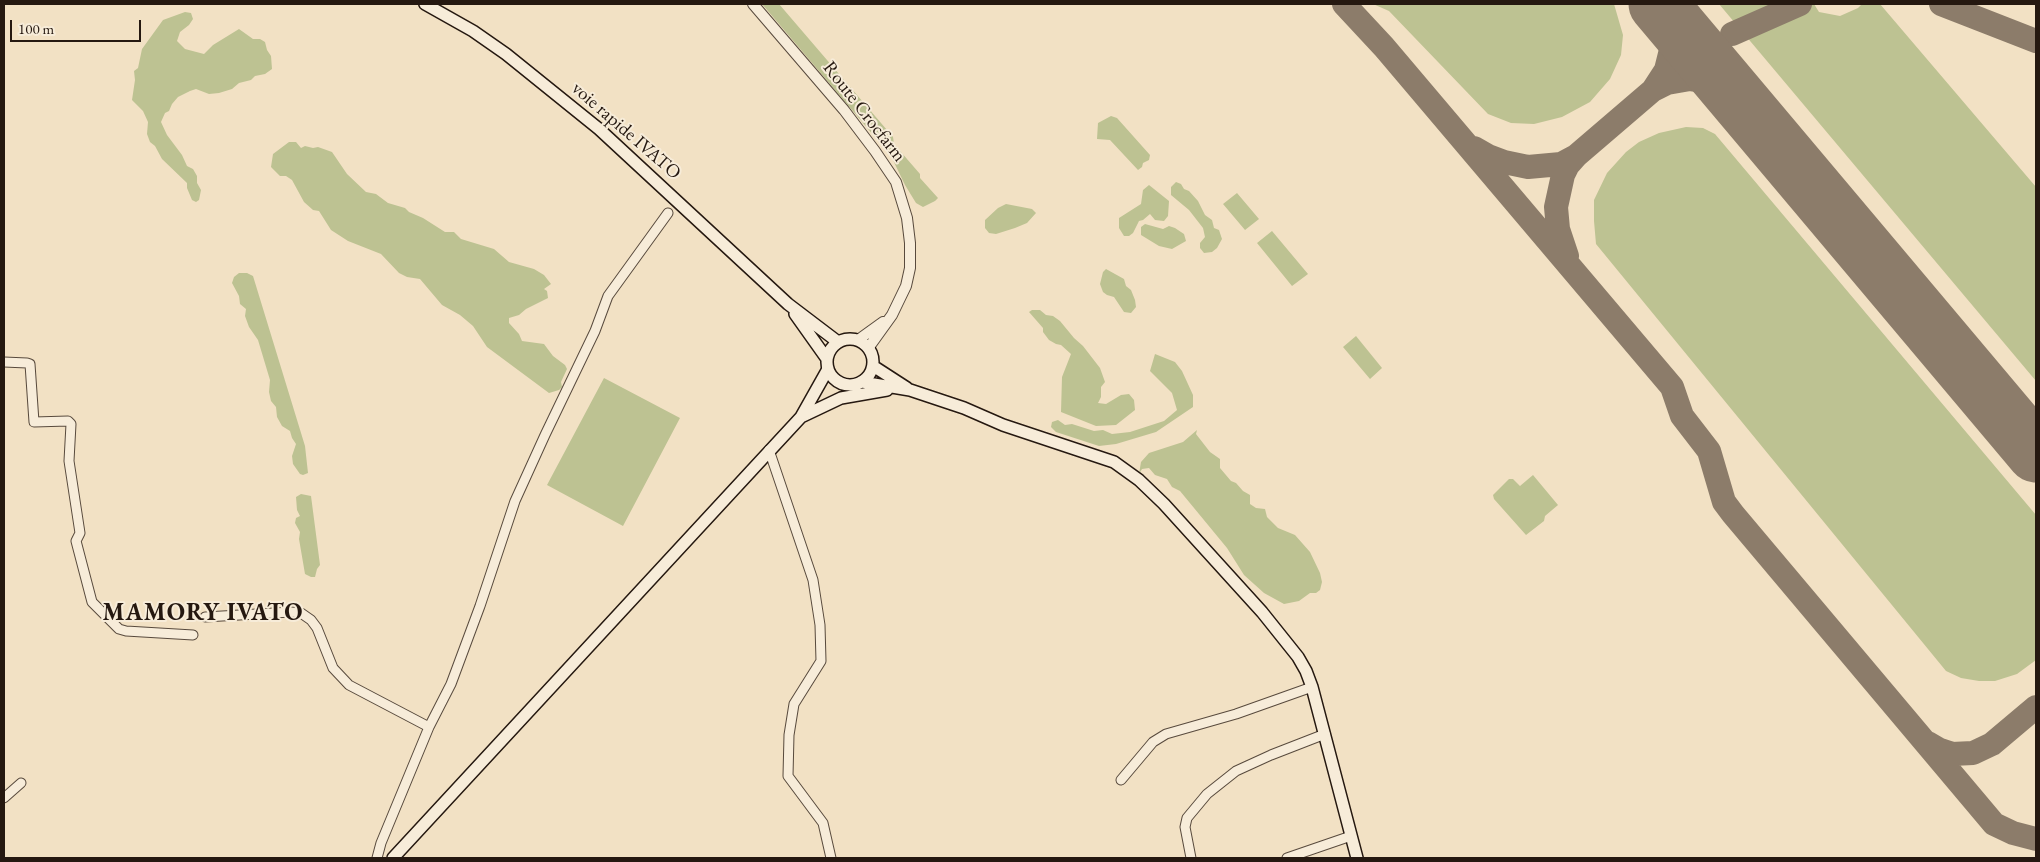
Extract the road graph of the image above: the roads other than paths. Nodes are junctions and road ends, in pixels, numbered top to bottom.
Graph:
1 (425, 4) edge
2 (753, 4) edge
3 (668, 213) dead end
4 (788, 304) junction
5 (892, 315) junction
6 (858, 340) junction
7 (838, 342) junction
8 (869, 347) junction
9 (4, 362) edge
10 (828, 364) junction
11 (873, 366) junction
12 (857, 383) junction
13 (910, 390) junction
14 (801, 416) junction
15 (769, 450) junction
16 (205, 617) dead end
17 (193, 635) dead end
18 (1312, 687) junction
19 (429, 727) junction
20 (1325, 734) junction
21 (1121, 780) dead end
22 (21, 783) dead end
23 (4, 798) edge
24 (1351, 836) junction
25 (376, 858) edge
26 (393, 858) edge
27 (831, 858) edge
28 (1191, 858) edge
29 (1287, 858) edge
30 (1357, 858) edge

1 - 4 main road, voie rapide IVATO
2 - 5 street, Route Crocfarm
3 - 19 street
4 - 7 main road
4 - 10 main road
5 - 6 street, Route Crocfarm
5 - 8 street, Route Crocfarm
6 - 7 main road
6 - 8 main road
7 - 10 main road
8 - 11 main road
9 - 17 street
10 - 12 main road
10 - 14 main road
11 - 12 main road
11 - 13 main road
12 - 13 main road
12 - 14 main road
13 - 14 main road
13 - 18 main road
14 - 15 main road
15 - 26 main road
15 - 27 street
16 - 19 street
18 - 20 main road
18 - 21 street
19 - 25 street
20 - 24 main road
20 - 28 street
22 - 23 street
24 - 29 street
24 - 30 main road

